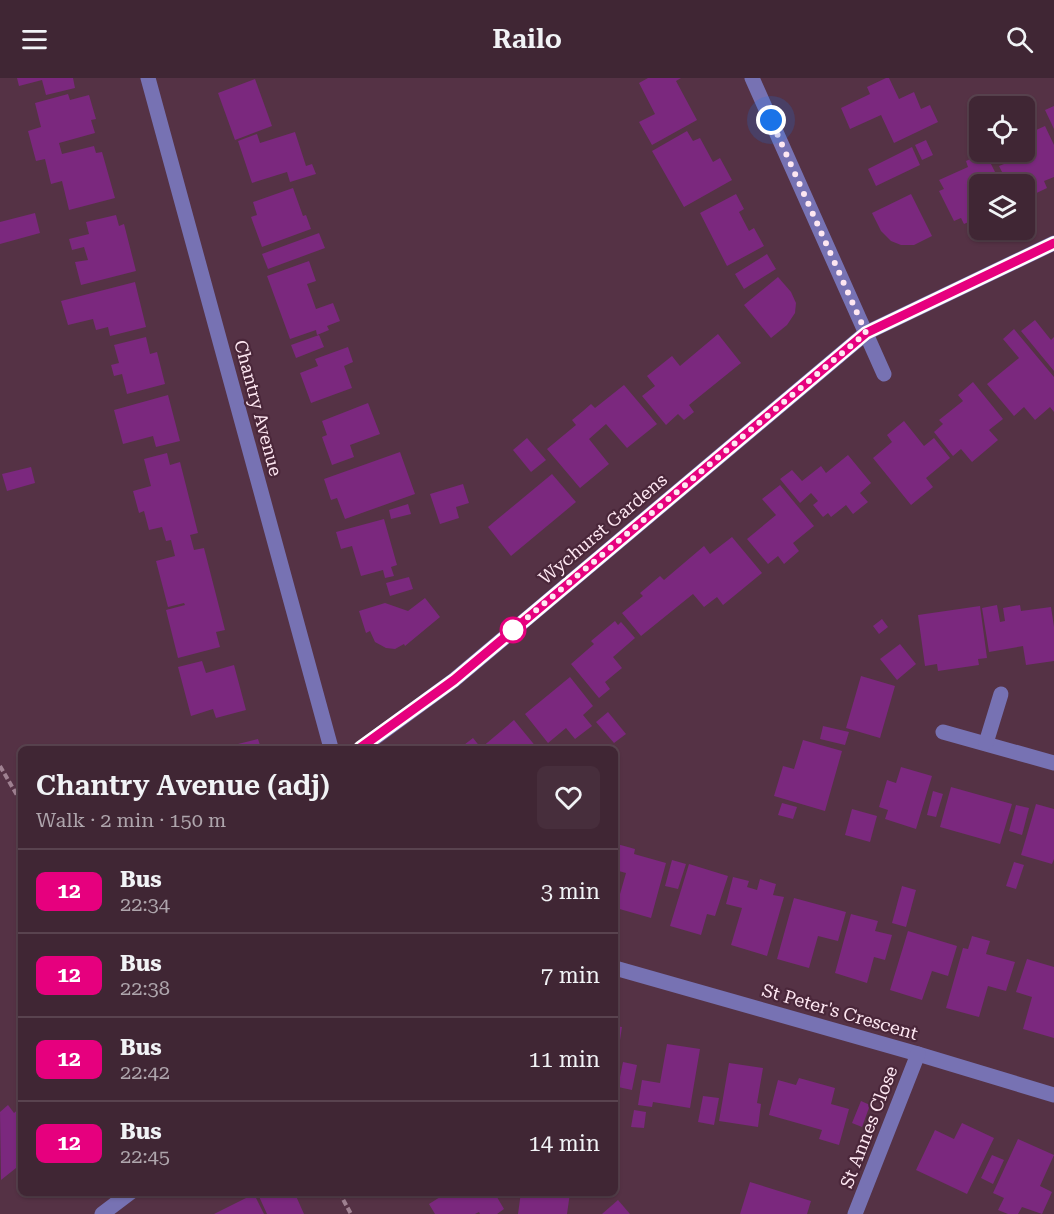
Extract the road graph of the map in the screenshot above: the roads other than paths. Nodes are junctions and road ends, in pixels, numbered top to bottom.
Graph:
1 (148, 78) edge
2 (752, 78) edge
3 (1054, 243) edge
4 (866, 333) junction
5 (884, 374) dead end
6 (1001, 694) dead end
7 (943, 732) dead end
8 (986, 742) junction
9 (330, 746) edge
10 (364, 746) edge
11 (1054, 763) edge
12 (618, 970) edge
13 (918, 1054) junction
14 (1054, 1095) edge
15 (126, 1196) edge
16 (102, 1214) edge
17 (855, 1214) edge

1 - 9 street, Chantry Avenue
2 - 4 street
3 - 4 street, Wychurst Gardens
4 - 5 street
4 - 10 street, Wychurst Gardens
6 - 8 street
7 - 8 street
8 - 11 street
12 - 13 street, St Peter's Crescent
13 - 14 street, St Peter's Crescent
13 - 17 street, St Annes Close
15 - 16 street

